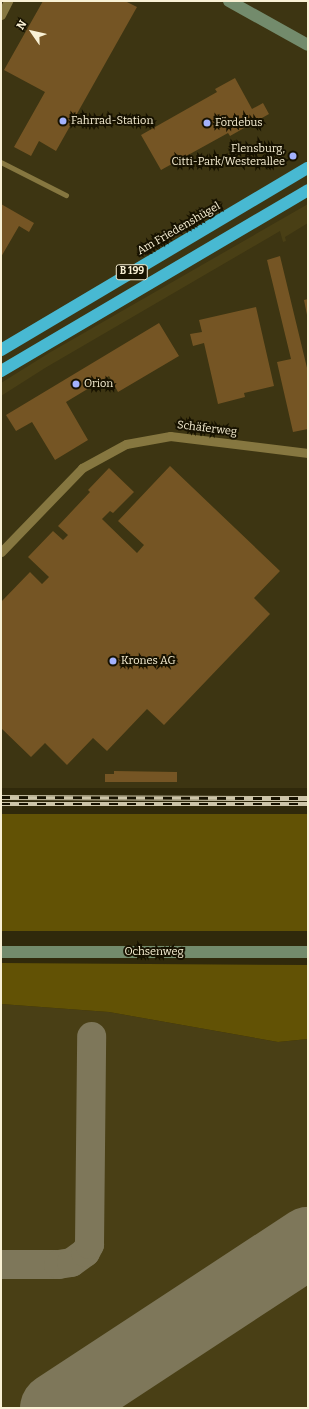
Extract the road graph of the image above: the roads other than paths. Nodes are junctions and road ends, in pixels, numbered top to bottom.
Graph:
1 (8, 1) edge
2 (229, 1) edge
3 (1, 15) edge
4 (308, 45) edge
5 (1, 162) edge
6 (308, 168) edge
7 (308, 190) edge
8 (66, 195) dead end
9 (1, 350) edge
10 (1, 371) edge
11 (308, 452) edge
12 (1, 552) edge
13 (1, 952) edge
14 (308, 952) edge

1 - 3 street
2 - 4 main road
5 - 8 lane
6 - 9 highway, Am Friedenshügel / B 199
7 - 10 highway, B 199
11 - 12 street, Schäferweg
13 - 14 main road, Ochsenweg

